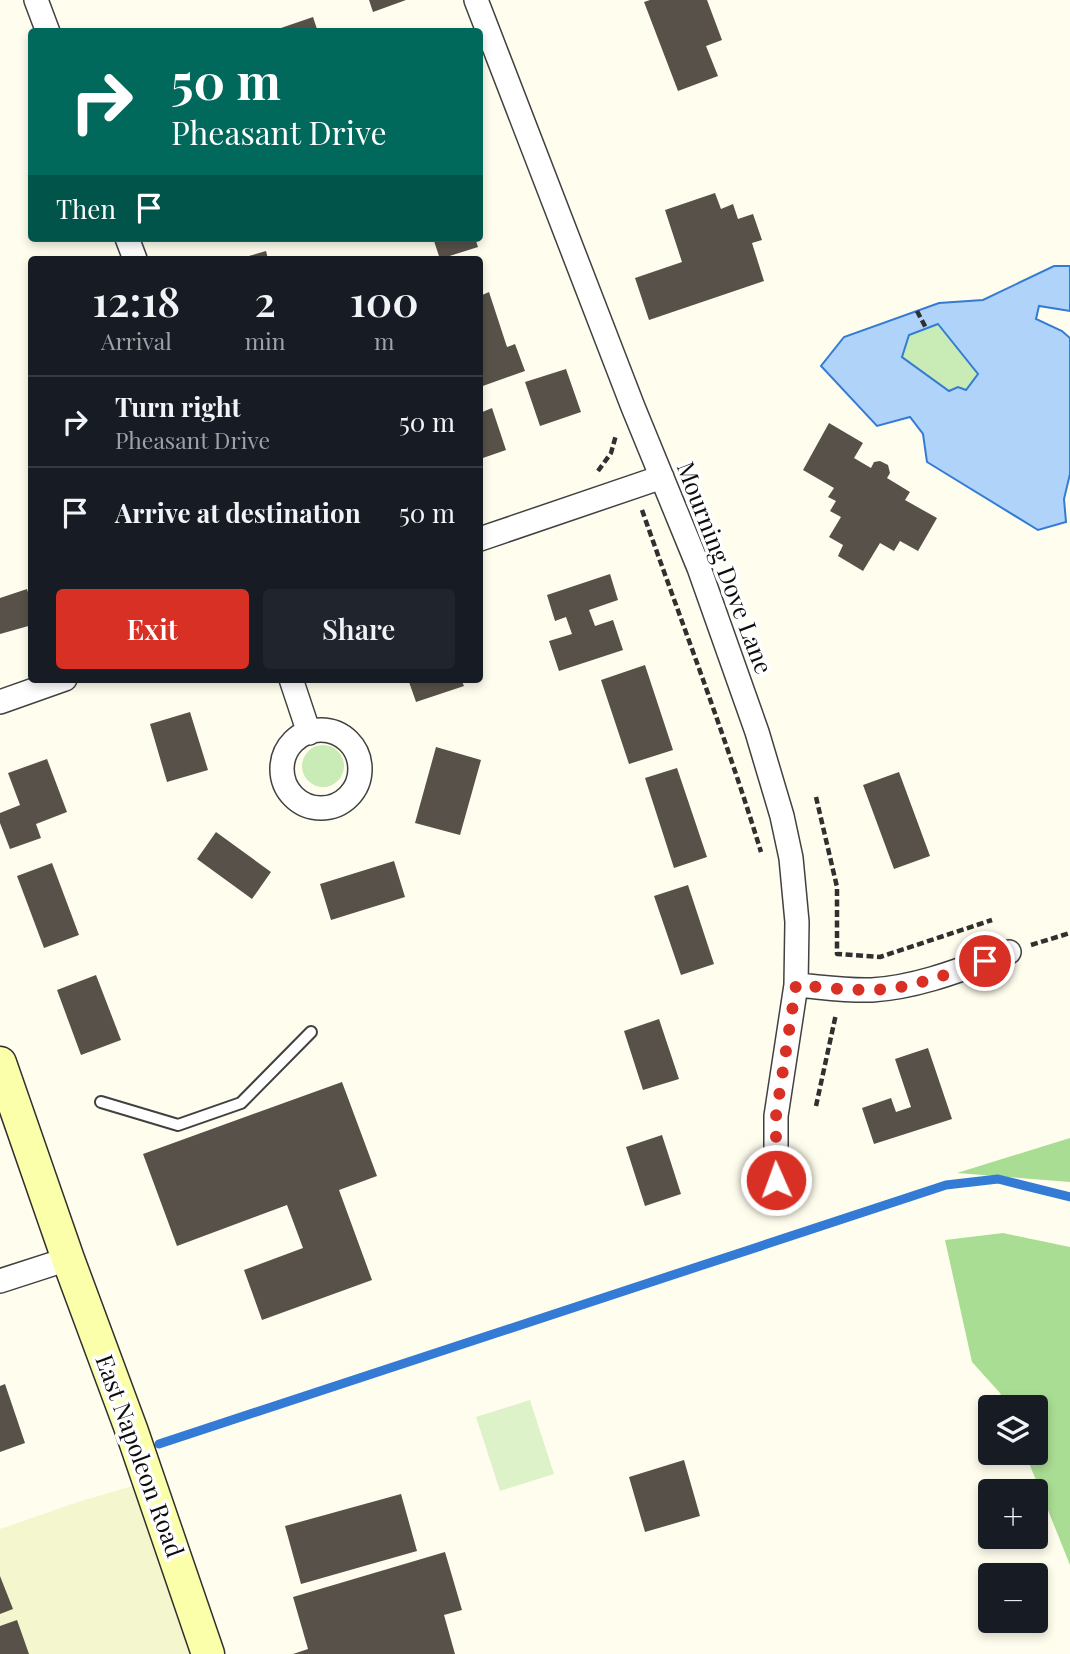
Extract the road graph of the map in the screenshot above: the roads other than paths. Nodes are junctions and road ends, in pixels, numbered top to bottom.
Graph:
1 (36, 0) edge
2 (476, 0) edge
3 (46, 28) edge
4 (478, 28) edge
5 (483, 41) edge
6 (662, 477) junction
7 (483, 538) edge
8 (54, 683) edge
9 (292, 683) edge
10 (0, 702) edge
11 (309, 733) dead end
12 (1009, 952) road end
13 (796, 985) junction
14 (311, 1032) dead end
15 (0, 1063) edge
16 (101, 1102) dead end
17 (776, 1180) dead end
18 (68, 1259) junction
19 (0, 1281) edge
20 (208, 1654) edge

1 - 3 street
2 - 4 street, Mourning Dove Lane
5 - 6 street, Mourning Dove Lane
6 - 7 street
6 - 13 street, Mourning Dove Lane
8 - 10 street
9 - 11 street
12 - 13 street
13 - 17 street, Mourning Dove Lane
14 - 16 lane
15 - 18 main road, East Napoleon Road
18 - 19 street
18 - 20 main road, East Napoleon Road

